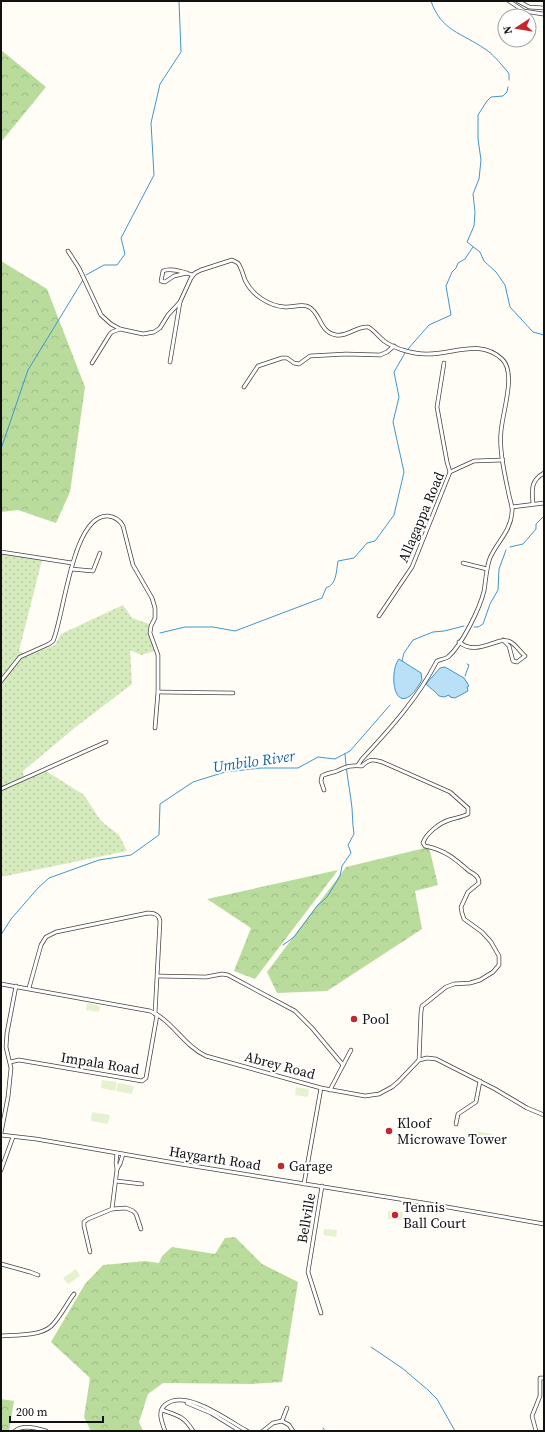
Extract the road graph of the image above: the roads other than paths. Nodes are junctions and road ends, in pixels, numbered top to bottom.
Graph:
1 (509, 1) edge
2 (518, 1) edge
3 (544, 8) edge
4 (544, 14) edge
5 (68, 251) dead end
6 (187, 273) junction
7 (194, 274) junction
8 (180, 302) junction
9 (120, 329) junction
10 (394, 346) junction
11 (170, 362) dead end
12 (92, 363) dead end
13 (444, 363) dead end
14 (244, 387) dead end
15 (503, 460) junction
16 (450, 472) junction
17 (544, 473) edge
18 (544, 503) edge
19 (533, 504) junction
20 (512, 507) junction
21 (1, 552) edge
22 (100, 553) dead end
23 (72, 563) junction
24 (463, 564) dead end
25 (71, 568) junction
26 (487, 569) junction
27 (379, 616) dead end
28 (503, 640) junction
29 (460, 642) junction
30 (1, 681) edge
31 (158, 692) junction
32 (233, 693) dead end
33 (155, 728) dead end
34 (106, 742) dead end
35 (358, 765) junction
36 (1, 789) edge
37 (324, 790) dead end
38 (158, 976) junction
39 (1, 984) edge
40 (16, 986) junction
41 (29, 988) junction
42 (156, 1014) junction
43 (351, 1050) dead end
44 (419, 1060) junction
45 (10, 1062) junction
46 (343, 1065) junction
47 (480, 1081) junction
48 (321, 1088) junction
49 (330, 1090) junction
50 (544, 1115) edge
51 (456, 1124) dead end
52 (1, 1134) edge
53 (13, 1137) junction
54 (117, 1153) junction
55 (123, 1154) junction
56 (117, 1169) junction
57 (1, 1170) edge
58 (116, 1181) junction
59 (142, 1184) dead end
60 (304, 1184) junction
61 (322, 1186) junction
62 (112, 1209) junction
63 (544, 1224) edge
64 (141, 1229) dead end
65 (90, 1252) dead end
66 (1, 1264) edge
67 (38, 1275) dead end
68 (74, 1294) dead end
69 (321, 1313) dead end
70 (1, 1336) edge
71 (544, 1378) edge
72 (179, 1400) junction
73 (287, 1408) dead end
74 (162, 1410) junction
75 (282, 1421) junction
76 (15, 1431) edge
77 (46, 1431) edge
78 (165, 1431) edge
79 (193, 1431) edge
80 (240, 1431) edge
81 (247, 1431) edge
82 (263, 1431) edge
83 (294, 1431) edge
84 (536, 1431) edge

1 - 4 street
2 - 3 street
5 - 9 street
6 - 6 street
6 - 7 street
7 - 8 street
7 - 10 street
8 - 9 street
8 - 11 street
9 - 12 street
10 - 14 street
10 - 15 street
13 - 16 street
15 - 16 street, Allagappa Road
15 - 20 street
16 - 27 street, Allagappa Road
17 - 19 street
18 - 19 street
19 - 20 street
20 - 26 street
21 - 23 street
22 - 25 street
23 - 25 street
23 - 31 street
24 - 26 street
25 - 30 street
26 - 29 street
28 - 28 street
28 - 29 street
29 - 35 street
31 - 32 street
31 - 33 street
34 - 36 street
35 - 37 street
35 - 44 street
38 - 41 street, Impala Road
38 - 42 street, Impala Road
38 - 46 street
39 - 40 street, Abrey Road
40 - 41 street, Abrey Road
40 - 45 street
41 - 42 street, Abrey Road
42 - 45 street, Impala Road
42 - 48 street, Abrey Road
43 - 46 street
44 - 47 street
44 - 49 street, Abrey Road
45 - 52 street
46 - 49 street
47 - 50 street
47 - 51 street
48 - 49 street, Abrey Road
48 - 60 street
52 - 53 street, Haygarth Road
53 - 54 street, Haygarth Road
53 - 57 street
54 - 55 street, Haygarth Road
54 - 56 street
55 - 56 street
55 - 60 street, Haygarth Road
56 - 58 street
58 - 59 street
58 - 62 street
60 - 61 street, Haygarth Road
61 - 63 street, Haygarth Road
61 - 69 street, Bellville
62 - 64 street
62 - 65 street
66 - 67 street
68 - 70 street
71 - 84 street
72 - 74 street
72 - 80 street
72 - 81 street
73 - 75 street
74 - 78 street
74 - 79 street
75 - 82 street
75 - 83 street
76 - 77 street

